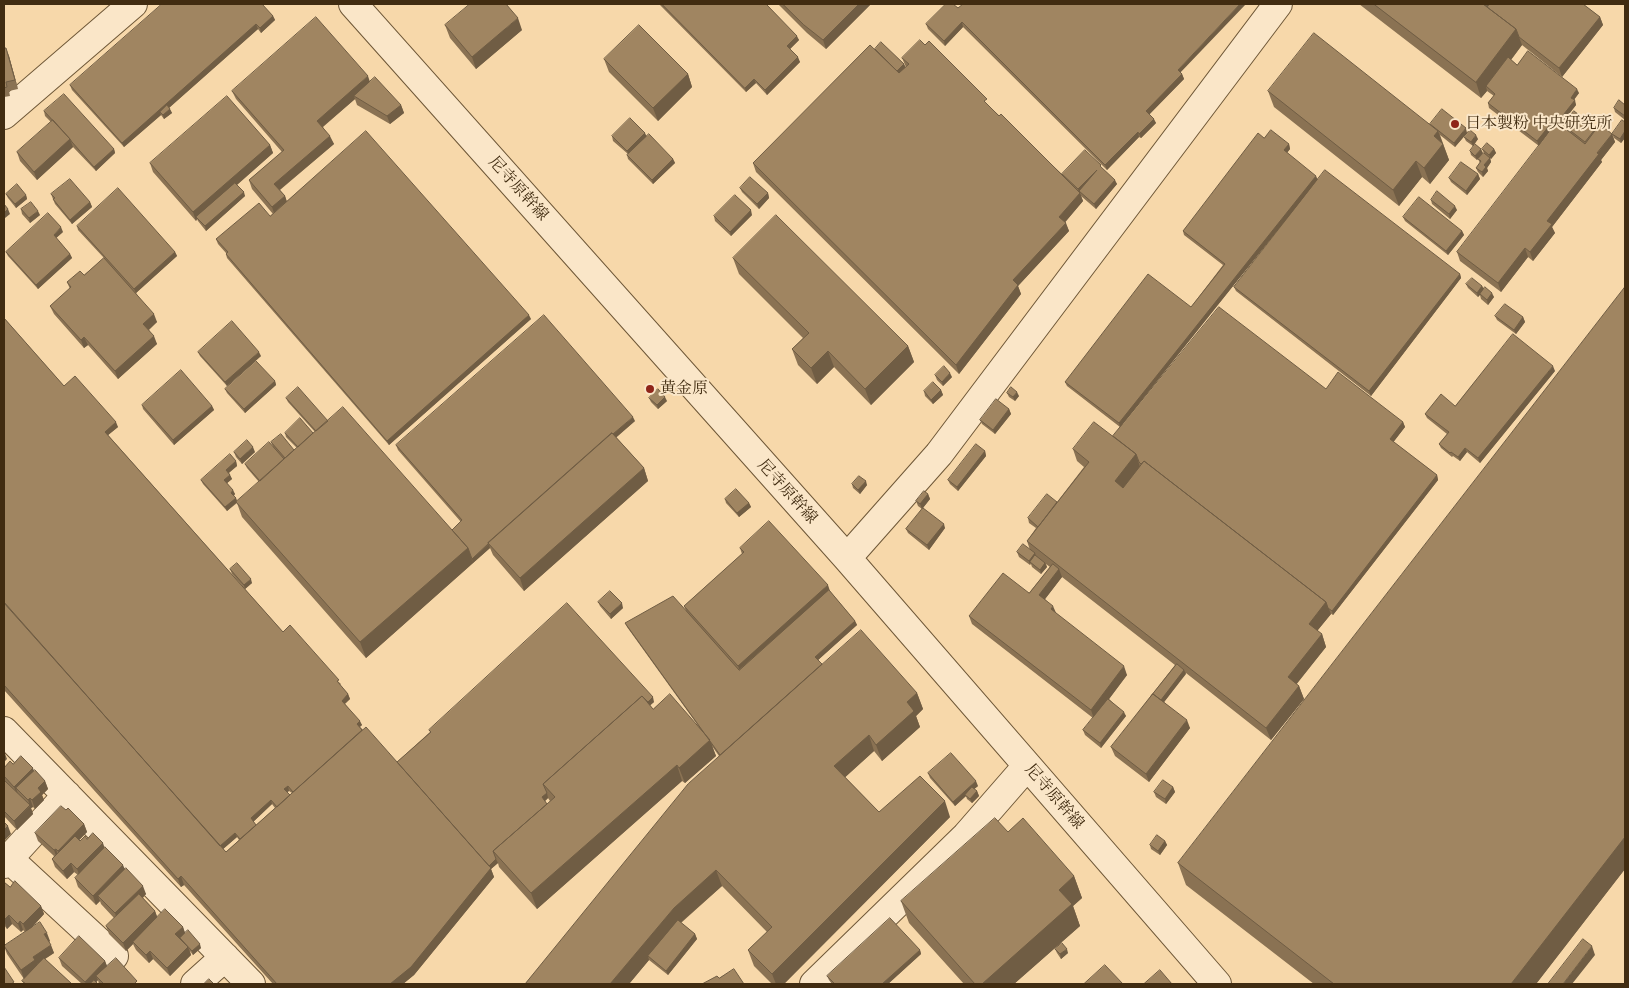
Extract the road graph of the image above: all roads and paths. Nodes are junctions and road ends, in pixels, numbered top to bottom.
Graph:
1 (133, 4) edge
2 (353, 4) edge
3 (1278, 4) edge
4 (4, 115) edge
5 (846, 558) junction
6 (4, 731) edge
7 (1027, 766) junction
8 (67, 795) junction
9 (6, 861) edge
10 (114, 956) dead end
11 (225, 957) junction
12 (195, 984) edge
13 (251, 984) edge
14 (814, 984) edge
15 (1217, 984) edge

1 - 4 street
2 - 5 street, 尼寺原幹線
3 - 5 street
5 - 7 street, 尼寺原幹線
6 - 8 street
7 - 14 street
7 - 15 street, 尼寺原幹線
8 - 9 street
8 - 11 street
9 - 10 street
11 - 12 street
11 - 13 street

